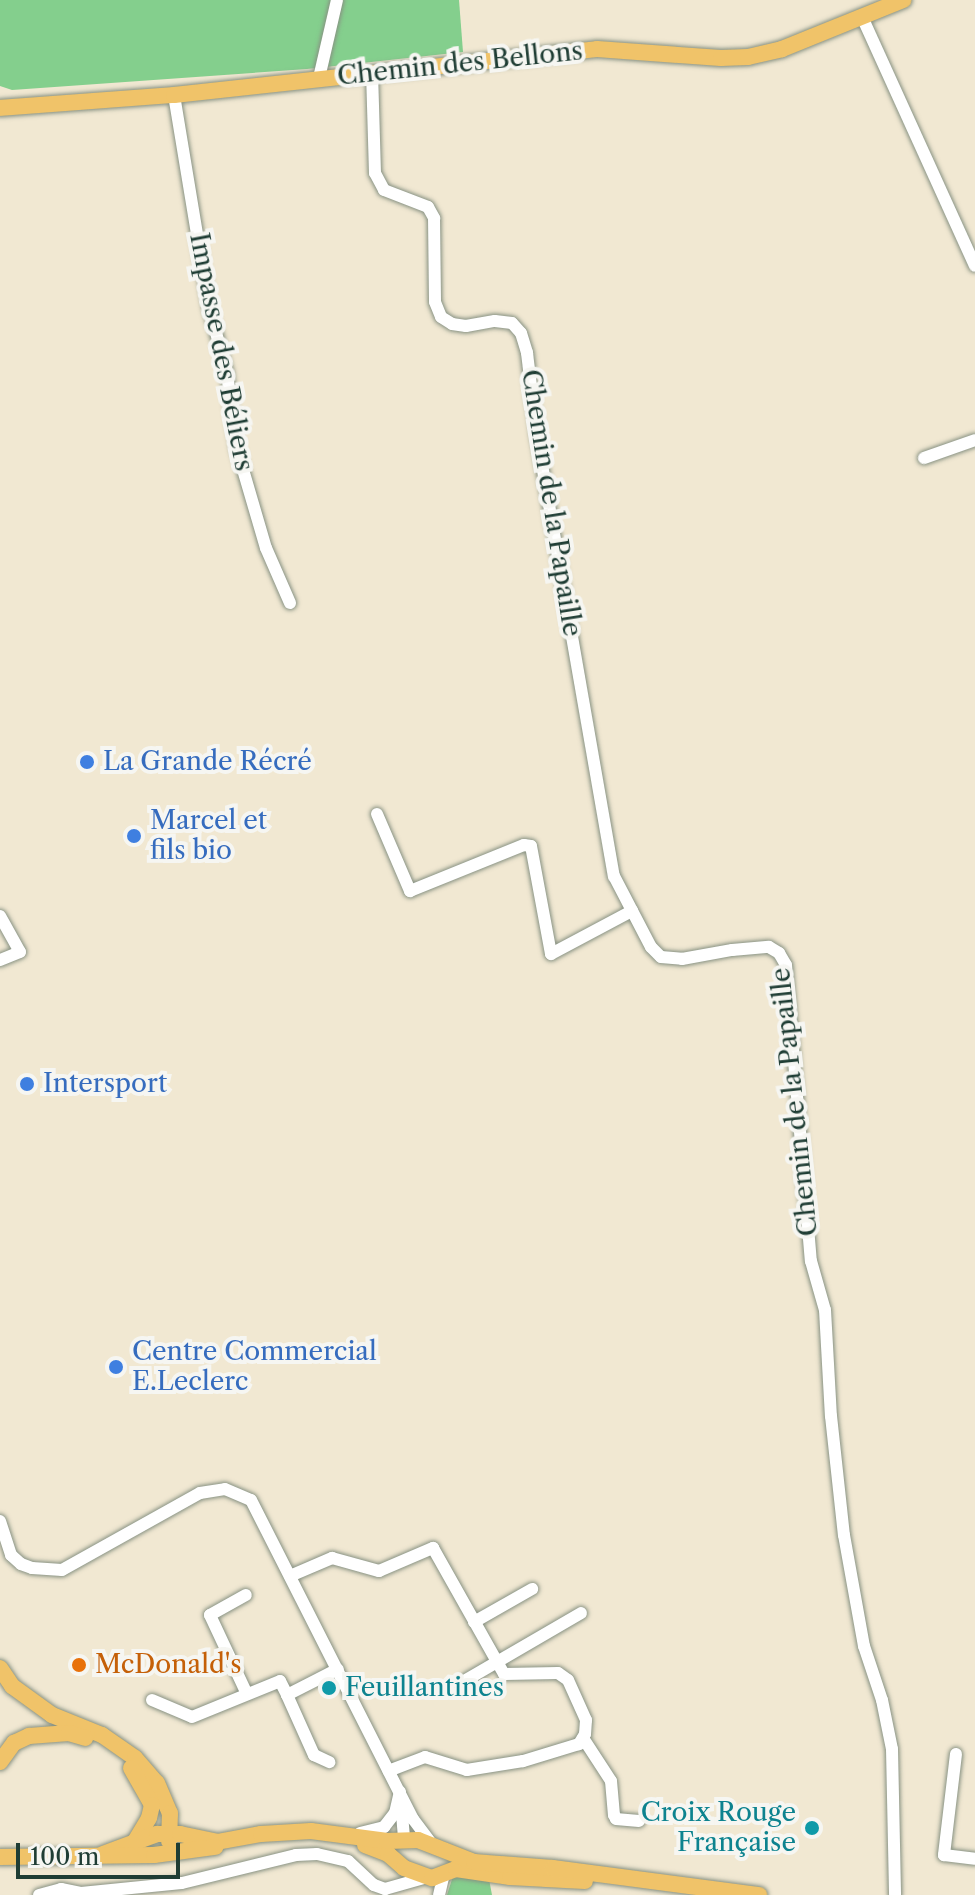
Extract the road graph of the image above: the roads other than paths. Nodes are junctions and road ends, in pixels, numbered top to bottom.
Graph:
1 (337, 0) edge
2 (903, 0) edge
3 (863, 19) junction
4 (372, 72) junction
5 (319, 78) junction
6 (174, 95) junction
7 (2, 110) edge
8 (975, 266) edge
9 (975, 440) edge
10 (924, 458) dead end
11 (290, 603) dead end
12 (377, 814) dead end
13 (632, 911) junction
14 (0, 916) edge
15 (0, 960) edge
16 (0, 1521) edge
17 (290, 1576) junction
18 (532, 1589) dead end
19 (246, 1595) dead end
20 (581, 1613) dead end
21 (474, 1622) junction
22 (497, 1662) junction
23 (0, 1668) edge
24 (338, 1669) junction
25 (466, 1680) dead end
26 (246, 1692) junction
27 (287, 1695) junction
28 (152, 1700) dead end
29 (583, 1738) junction
30 (956, 1754) dead end
31 (0, 1762) edge
32 (329, 1762) dead end
33 (389, 1771) junction
34 (400, 1792) junction
35 (149, 1818) junction
36 (639, 1821) dead end
37 (164, 1833) junction
38 (344, 1834) junction
39 (136, 1840) junction
40 (402, 1840) junction
41 (439, 1848) junction
42 (103, 1854) junction
43 (166, 1854) junction
44 (0, 1857) edge
45 (975, 1859) edge
46 (397, 1862) junction
47 (438, 1875) junction
48 (635, 1880) junction
49 (397, 1888) junction
50 (39, 1895) edge
51 (438, 1895) edge
52 (759, 1895) edge
53 (895, 1895) edge

1 - 5 street
2 - 3 main road, Chemin des Bellons
3 - 4 main road, Chemin des Bellons
3 - 8 street
4 - 5 main road, Chemin des Bellons
4 - 13 street, Chemin de la Papaille
5 - 6 main road, Chemin des Bellons
6 - 7 main road, Chemin des Bellons
6 - 11 street, Impasse des Béliers
9 - 10 street
12 - 13 street
13 - 53 street, Chemin de la Papaille
14 - 15 street
16 - 17 street
17 - 21 street
17 - 24 street
18 - 21 street
19 - 26 street
20 - 22 street
21 - 22 street
22 - 25 street
22 - 29 street
23 - 37 main road
24 - 27 street
24 - 33 street
26 - 27 street
26 - 28 street
27 - 32 street
29 - 33 street
29 - 36 street
30 - 45 street
31 - 35 main road
33 - 34 street
34 - 38 street
34 - 40 street
34 - 41 street
35 - 37 main road
35 - 39 main road
37 - 38 main road
37 - 39 main road
37 - 43 main road
38 - 40 main road
39 - 42 main road
40 - 41 main road
40 - 46 main road
41 - 47 main road
41 - 48 main road
42 - 43 main road
42 - 44 main road
43 - 46 main road
46 - 47 main road
46 - 49 street
47 - 48 main road
47 - 49 street
47 - 51 street
48 - 52 main road
49 - 50 street

